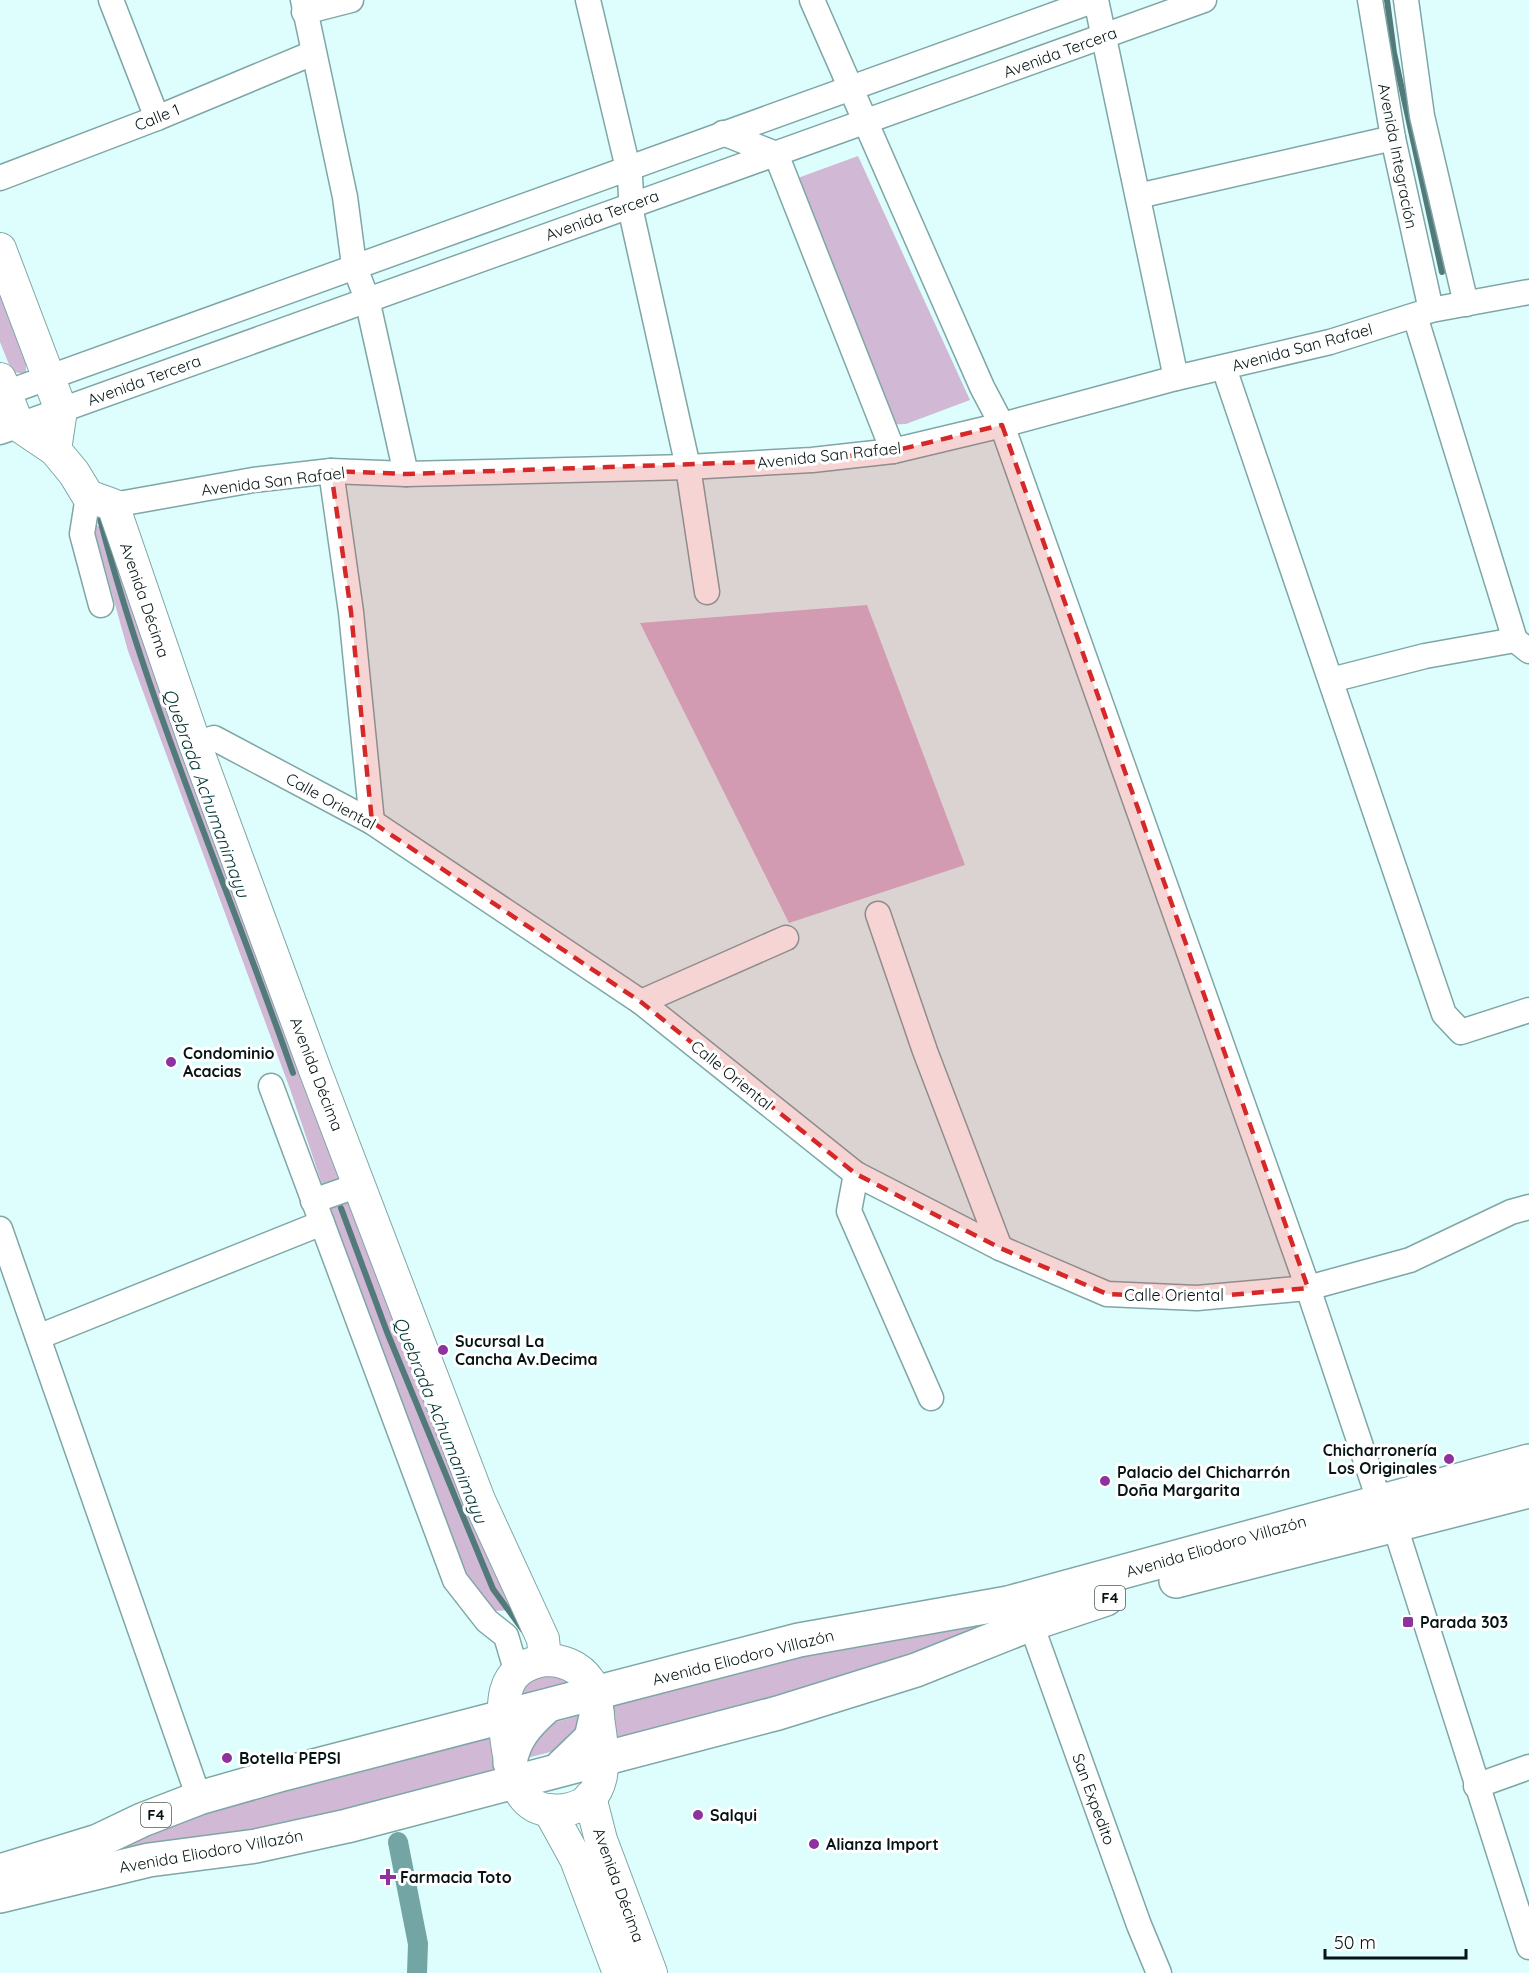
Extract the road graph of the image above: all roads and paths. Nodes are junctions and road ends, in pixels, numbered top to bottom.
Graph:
1 (111, 0) edge
2 (351, 0) edge
3 (588, 0) edge
4 (812, 0) edge
5 (1095, 0) edge
6 (1204, 0) edge
7 (1370, 0) edge
8 (1406, 0) edge
9 (301, 4) edge
10 (1104, 37) junction
11 (313, 53) junction
12 (851, 87) junction
13 (157, 118) junction
14 (866, 121) junction
15 (723, 133) junction
16 (1393, 138) junction
17 (776, 154) junction
18 (628, 168) junction
19 (0, 178) edge
20 (1138, 196) junction
21 (632, 205) junction
22 (0, 249) edge
23 (354, 266) junction
24 (1529, 292) edge
25 (368, 299) junction
26 (1466, 304) junction
27 (1423, 313) junction
28 (1224, 368) junction
29 (49, 377) junction
30 (1176, 378) junction
31 (2, 389) edge
32 (61, 410) junction
33 (1002, 425) junction
34 (9, 429) edge
35 (55, 450) junction
36 (893, 451) junction
37 (688, 467) junction
38 (331, 471) junction
39 (406, 474) junction
40 (100, 501) junction
41 (707, 592) dead end
42 (101, 605) dead end
43 (1522, 645) edge
44 (1332, 680) junction
45 (195, 744) junction
46 (372, 822) junction
47 (878, 914) dead end
48 (786, 938) dead end
49 (641, 1002) junction
50 (1529, 1010) edge
51 (271, 1086) dead end
52 (856, 1174) junction
53 (359, 1185) junction
54 (1529, 1207) edge
55 (317, 1212) junction
56 (0, 1229) edge
57 (1000, 1248) junction
58 (1308, 1288) junction
59 (38, 1337) junction
60 (931, 1398) dead end
61 (1529, 1461) edge
62 (1529, 1491) edge
63 (1387, 1512) junction
64 (1031, 1624) junction
65 (545, 1660) junction
66 (517, 1673) junction
67 (596, 1703) junction
68 (546, 1707) junction
69 (503, 1718) junction
70 (604, 1757) junction
71 (1529, 1767) edge
72 (560, 1768) junction
73 (512, 1772) junction
74 (1476, 1786) junction
75 (590, 1797) junction
76 (199, 1798) junction
77 (549, 1810) junction
78 (0, 1871) edge
79 (0, 1896) edge
80 (1529, 1947) edge
81 (619, 1973) edge
82 (651, 1973) edge
83 (1159, 1973) edge

1 - 13 street
2 - 9 street
3 - 18 street
4 - 12 street
5 - 10 street
5 - 12 street
6 - 10 street, Avenida Tercera
7 - 16 street, Avenida Integración
8 - 26 street, Avenida Integración
9 - 11 street
10 - 14 street, Avenida Tercera
10 - 20 street
11 - 13 street, Calle 1
11 - 23 street
12 - 14 street
12 - 15 street
13 - 19 street, Calle 1
14 - 17 street, Avenida Tercera
14 - 33 street
15 - 17 street
15 - 18 street
16 - 20 street
16 - 27 street, Avenida Integración
17 - 21 street, Avenida Tercera
17 - 36 street
18 - 21 street
18 - 23 street
20 - 30 street
21 - 25 street, Avenida Tercera
21 - 37 street
22 - 29 main road
23 - 25 street
23 - 29 street
24 - 26 street, Avenida San Rafael
25 - 32 street, Avenida Tercera
25 - 39 street
26 - 27 street, Avenida San Rafael
27 - 28 street, Avenida San Rafael
27 - 43 street, Avenida Integración
28 - 30 street, Avenida San Rafael
28 - 44 street
29 - 31 street
29 - 32 main road
30 - 33 street, Avenida San Rafael
31 - 34 main road
32 - 34 street, Avenida Tercera
32 - 35 main road
33 - 36 street, Avenida San Rafael
33 - 58 street
34 - 35 main road, Avenida Décima
35 - 40 main road, Avenida Décima
36 - 37 street, Avenida San Rafael
37 - 39 street, Avenida San Rafael
37 - 41 street
38 - 39 street, Avenida San Rafael
38 - 40 street, Avenida San Rafael
38 - 46 street
40 - 42 street
40 - 45 main road, Avenida Décima
43 - 44 street
44 - 50 street
45 - 46 street, Calle Oriental
45 - 53 main road, Avenida Décima
46 - 49 street, Calle Oriental
47 - 57 street
48 - 49 street
49 - 52 street, Calle Oriental
51 - 55 street
52 - 57 street, Calle Oriental
52 - 60 street
53 - 55 street
53 - 65 main road, Avenida Décima
54 - 58 street, Calle Oriental
55 - 59 street
55 - 66 street
56 - 59 street
57 - 58 street, Calle Oriental
58 - 63 street
59 - 76 street
61 - 63 highway, Avenida Eliodoro Villazón / F4
62 - 63 highway, Avenida Eliodoro Villazón / F4
63 - 64 highway, Avenida Eliodoro Villazón / F4
63 - 67 highway, Avenida Eliodoro Villazón / F4
63 - 74 street
64 - 70 highway, Avenida Eliodoro Villazón / F4
64 - 83 street, San Expedito
65 - 66 main road
65 - 67 main road
66 - 69 main road
67 - 68 highway, Avenida Eliodoro Villazón / F4
67 - 70 main road
67 - 72 highway
68 - 69 highway, Avenida Eliodoro Villazón / F4
68 - 73 highway
69 - 73 main road
69 - 76 highway, Avenida Eliodoro Villazón / F4
70 - 72 highway, Avenida Eliodoro Villazón / F4
70 - 75 main road
71 - 74 street
72 - 73 highway, Avenida Eliodoro Villazón / F4
73 - 77 main road
73 - 79 highway, Avenida Eliodoro Villazón / F4
74 - 80 street
75 - 77 main road
75 - 82 main road, Avenida Décima
76 - 78 highway, Avenida Eliodoro Villazón / F4
77 - 81 main road, Avenida Décima

